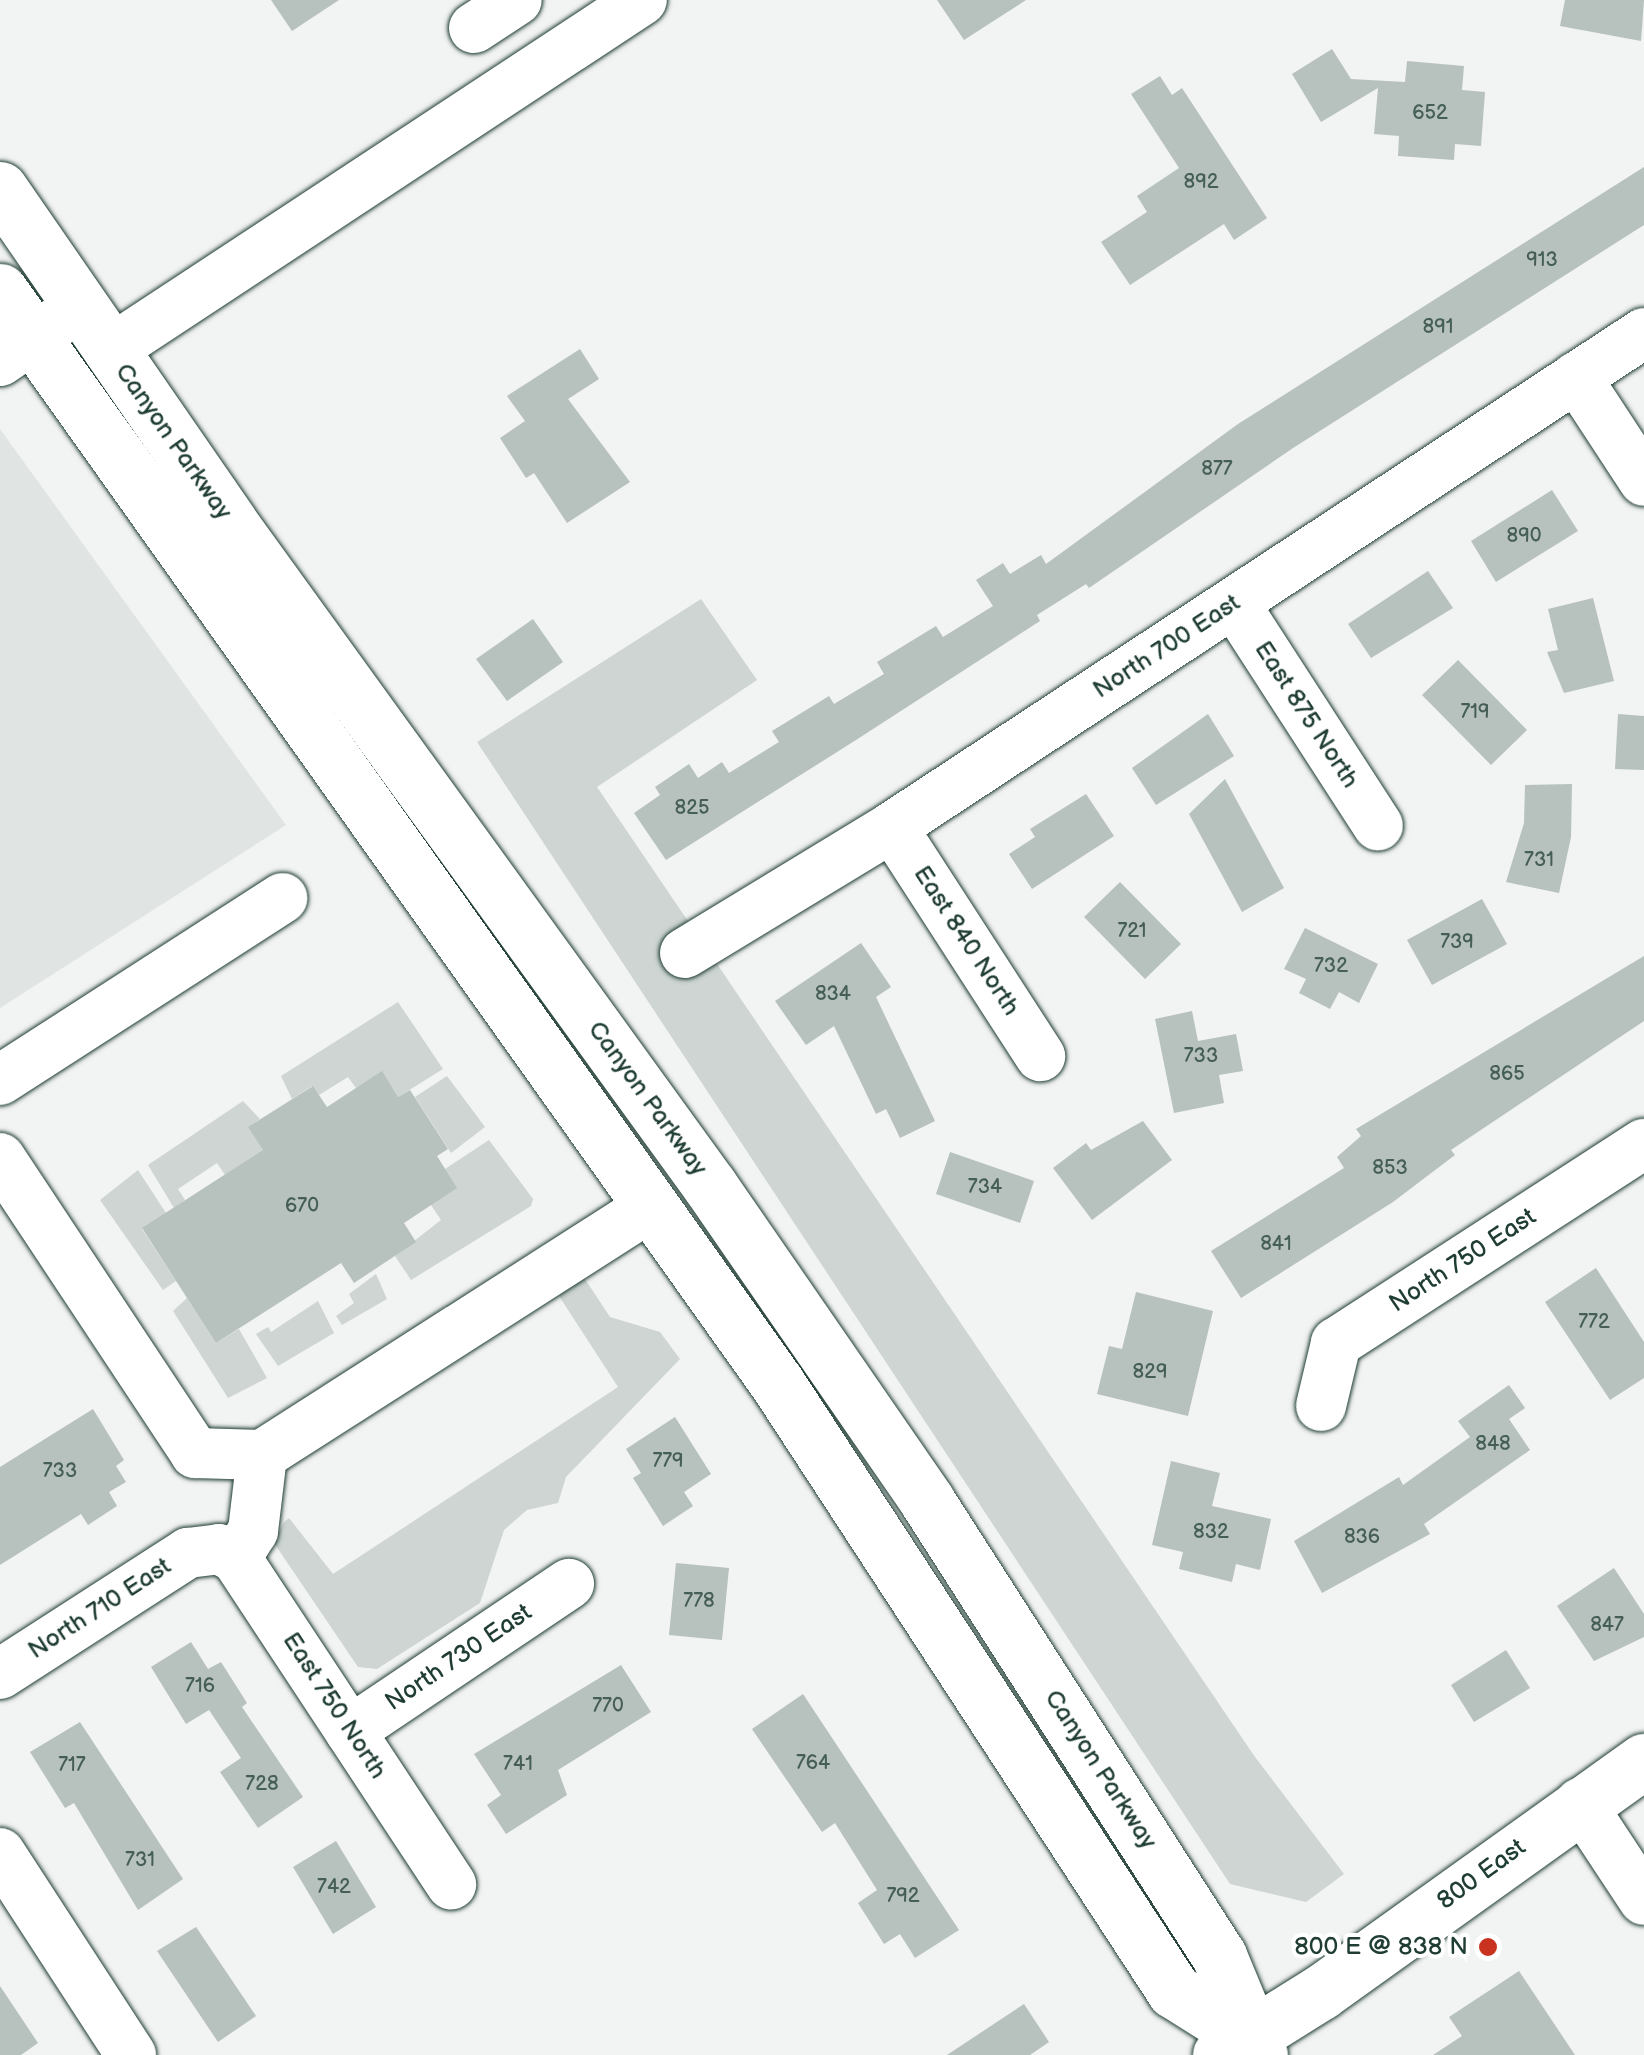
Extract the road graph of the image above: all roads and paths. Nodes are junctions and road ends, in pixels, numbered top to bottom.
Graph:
1 (517, 0) edge
2 (642, 0) edge
3 (474, 28) dead end
4 (0, 188) edge
5 (0, 291) edge
6 (94, 329) junction
7 (1644, 333) edge
8 (16, 350) edge
9 (1576, 377) junction
10 (1644, 482) edge
11 (1234, 603) junction
12 (892, 826) junction
13 (1378, 826) dead end
14 (282, 898) dead end
15 (685, 952) dead end
16 (1040, 1056) dead end
17 (0, 1080) edge
18 (0, 1158) edge
19 (1639, 1159) edge
20 (653, 1204) junction
21 (1321, 1406) dead end
22 (262, 1455) junction
23 (220, 1554) junction
24 (569, 1584) dead end
25 (0, 1674) edge
26 (350, 1731) junction
27 (1644, 1761) edge
28 (1580, 1803) junction
29 (0, 1853) edge
30 (451, 1884) dead end
31 (1644, 1900) edge
32 (1242, 2049) edge
33 (131, 2055) edge

1 - 3 street
2 - 6 street
4 - 6 main road, Canyon Parkway
5 - 8 main road
6 - 8 street
6 - 32 main road, Canyon Parkway
7 - 9 street, North 700 East
8 - 20 main road
9 - 10 street
9 - 11 street, North 700 East
11 - 12 street, North 700 East
11 - 13 street, East 875 North
12 - 15 street, North 700 East
12 - 16 street, East 840 North
14 - 17 street
18 - 22 street
19 - 21 street, North 750 East
20 - 22 street
20 - 32 main road
22 - 23 street
23 - 25 street, North 710 East
23 - 26 street, East 750 North
24 - 26 street, North 730 East
26 - 30 street, East 750 North
27 - 28 main road, 800 East
28 - 31 street
28 - 32 main road, 800 East
29 - 33 street

